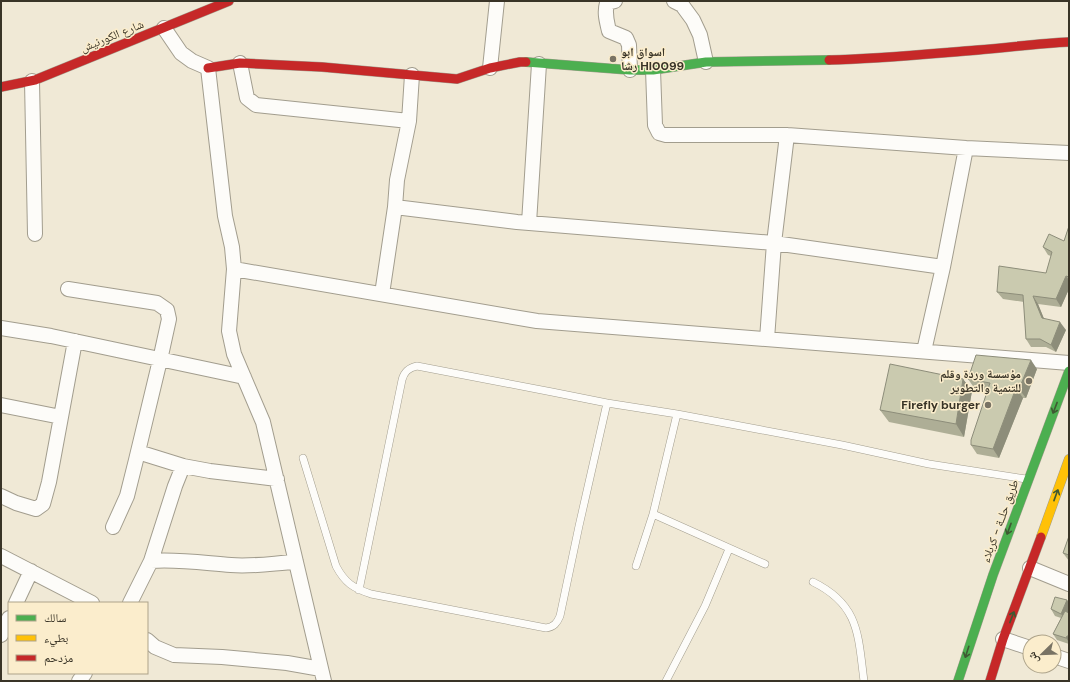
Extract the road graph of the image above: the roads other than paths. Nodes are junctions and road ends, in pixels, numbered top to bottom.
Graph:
1 (229, 1) edge
2 (498, 1) edge
3 (615, 1) edge
4 (674, 1) edge
5 (164, 28) junction
6 (1069, 42) edge
7 (706, 62) junction
8 (240, 64) junction
9 (539, 64) junction
10 (208, 68) junction
11 (490, 68) junction
12 (630, 70) junction
13 (653, 70) junction
14 (412, 75) junction
15 (32, 80) junction
16 (1, 87) edge
17 (409, 122) junction
18 (787, 135) junction
19 (966, 148) junction
20 (1069, 153) edge
21 (395, 207) junction
22 (529, 223) junction
23 (35, 234) dead end
24 (774, 243) junction
25 (943, 267) junction
26 (234, 269) junction
27 (68, 289) dead end
28 (382, 294) junction
29 (1, 328) edge
30 (767, 339) junction
31 (75, 341) junction
32 (924, 351) junction
33 (160, 360) junction
34 (1069, 363) edge
35 (1069, 371) edge
36 (244, 377) junction
37 (607, 402) junction
38 (1, 405) edge
39 (677, 414) junction
40 (61, 417) junction
41 (138, 452) junction
42 (303, 458) dead end
43 (1069, 459) edge
44 (183, 466) junction
45 (277, 479) junction
46 (1028, 479) junction
47 (1, 496) edge
48 (653, 514) junction
49 (113, 527) dead end
50 (729, 549) junction
51 (1, 556) edge
52 (151, 561) junction
53 (296, 562) junction
54 (765, 564) dead end
55 (636, 566) dead end
56 (1030, 568) junction
57 (31, 571) junction
58 (993, 575) junction
59 (813, 582) dead end
60 (1069, 584) edge
61 (998, 585) dead end
62 (1023, 588) junction
63 (359, 590) junction
64 (1010, 591) dead end
65 (16, 602) edge
66 (90, 602) edge
67 (130, 602) edge
68 (8, 620) edge
69 (987, 624) dead end
70 (997, 626) dead end
71 (975, 627) junction
72 (1, 635) edge
73 (1004, 638) junction
74 (148, 641) edge
75 (1022, 645) edge
76 (323, 675) edge
77 (666, 681) edge
78 (864, 681) edge
79 (958, 681) edge
80 (990, 681) edge

1 - 5 street, شارع الكورنيش
2 - 11 street
3 - 12 street
4 - 7 street
5 - 10 street
5 - 15 street, شارع الكورنيش
6 - 7 street
7 - 13 street
8 - 10 street
8 - 14 street
8 - 17 street
9 - 11 street
9 - 12 street
9 - 22 street
10 - 26 street
11 - 14 street
12 - 13 street
13 - 18 street
14 - 17 street
15 - 16 street, شارع الكورنيش
15 - 23 street
17 - 21 street
18 - 19 street
18 - 24 street
19 - 20 street
19 - 25 street
21 - 22 street
21 - 28 street
22 - 24 street
24 - 25 street
24 - 30 street
25 - 32 street
26 - 28 street
26 - 36 street
27 - 33 street
28 - 30 street
29 - 31 street
30 - 32 street
31 - 33 street
31 - 40 street
32 - 34 street
33 - 36 street
33 - 41 street
35 -> 46 street, طريق حلــة - كربلاء
36 - 45 street
37 - 39 lane
37 - 63 lane
37 - 63 lane
38 - 40 street
39 - 46 lane
39 - 48 lane
40 - 47 street
41 - 44 street
41 - 49 street
42 - 63 lane
56 -> 43 street
44 - 45 street
44 - 52 street
45 - 53 street
46 -> 58 street, طريق حلــة - كربلاء
48 - 50 lane
48 - 55 lane
50 - 54 lane
50 - 77 lane
51 - 57 street
52 - 53 street
52 - 67 street
53 - 76 street
56 - 60 street
56 - 62 street
57 - 65 street
57 - 66 street
58 - 61 street
58 - 71 street, طريق حلــة - كربلاء
59 - 78 lane
62 - 64 street
73 -> 62 street
68 - 72 street
69 - 71 street
70 - 73 street
71 -> 79 street, طريق حلــة - كربلاء
73 - 75 street
73 - 80 street
74 - 76 street

